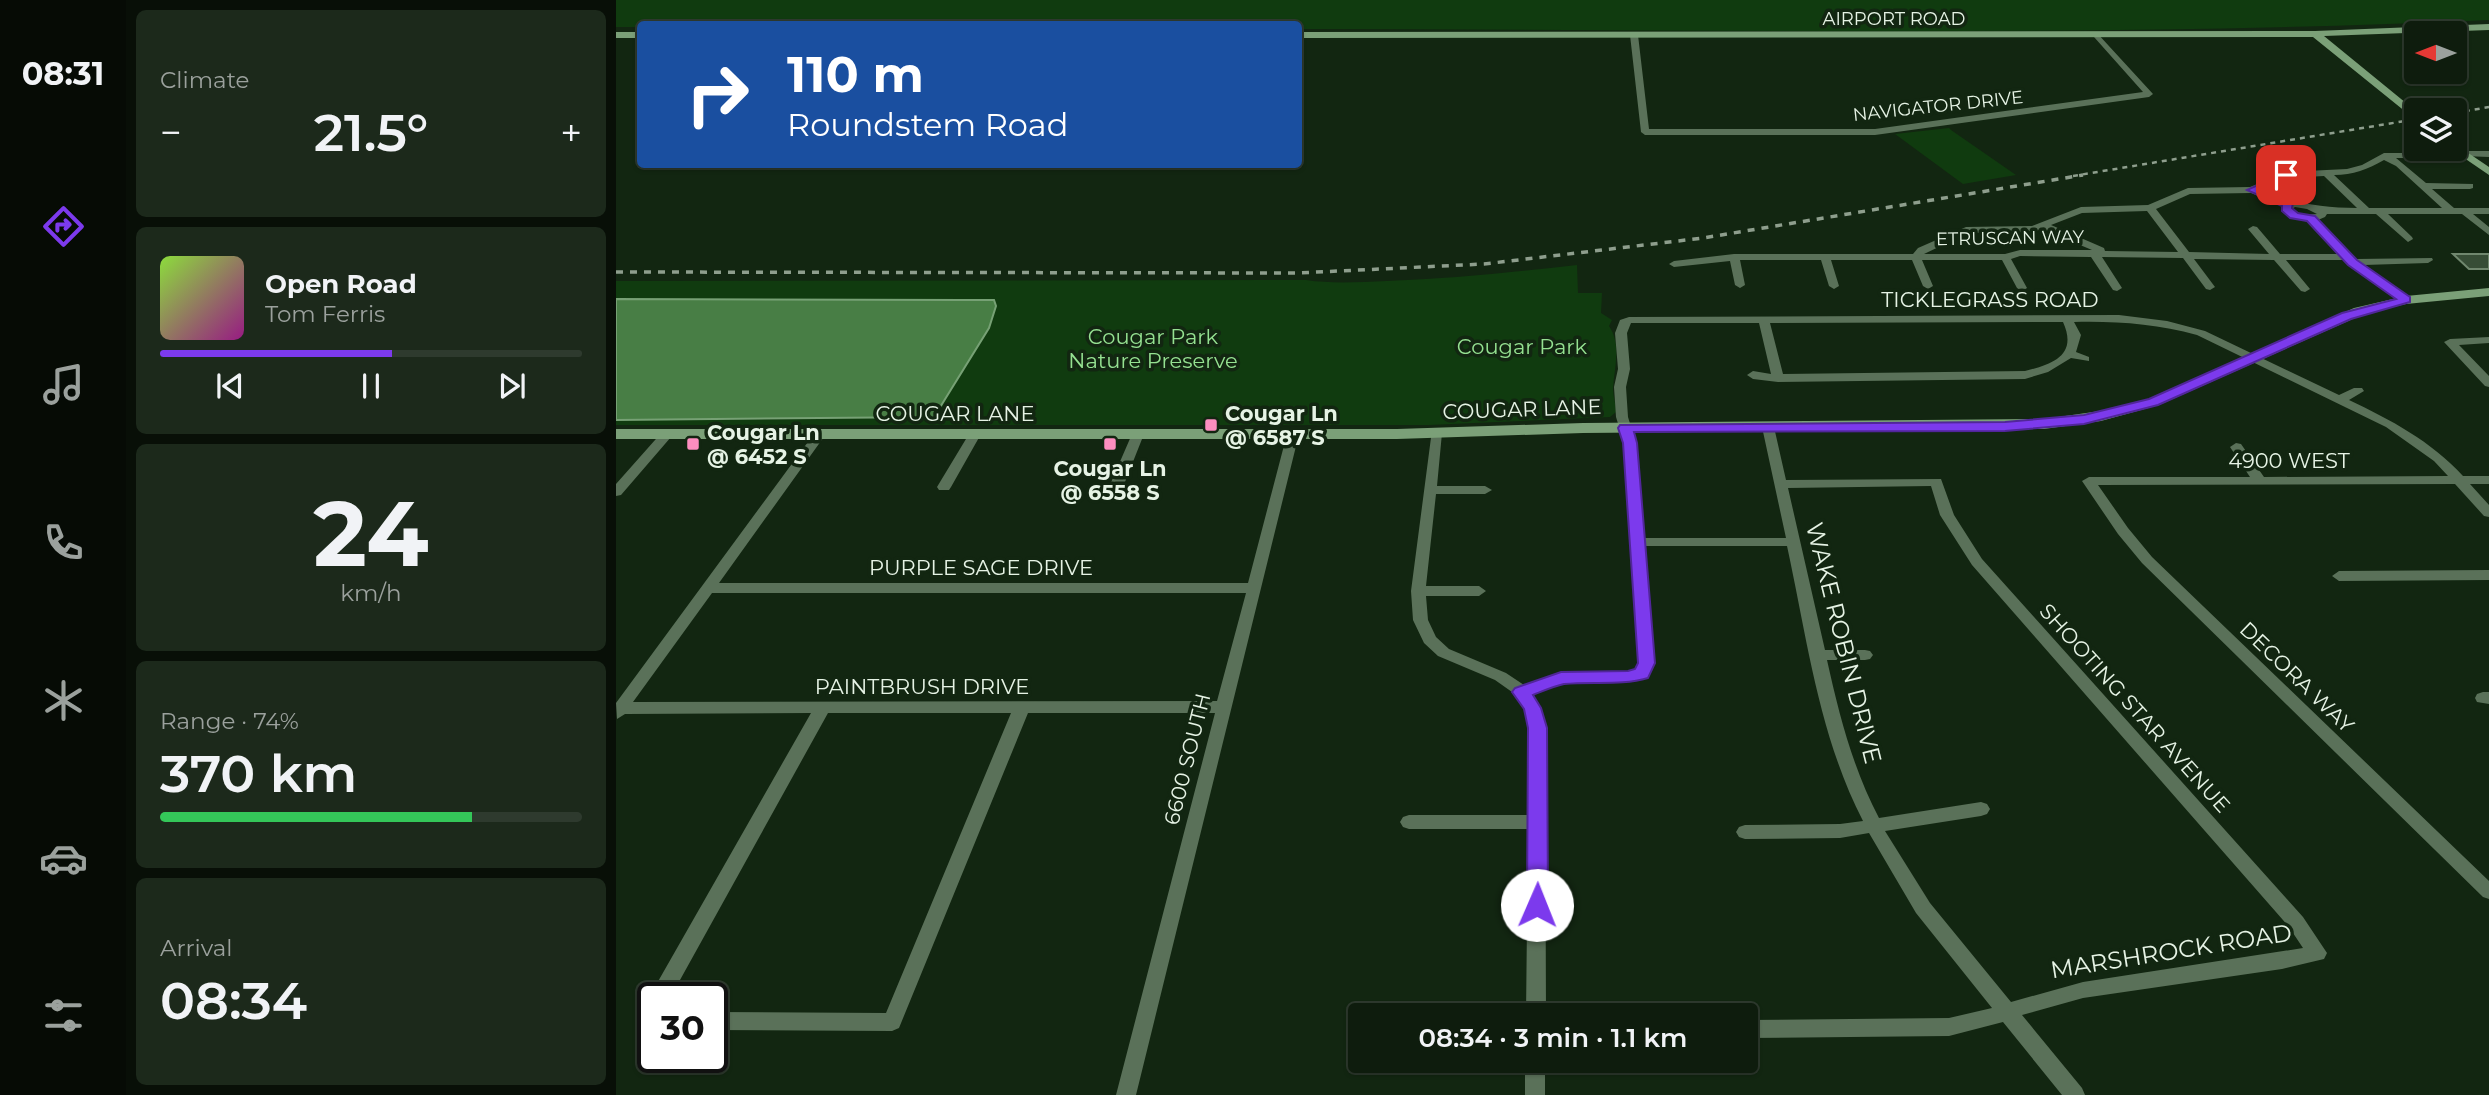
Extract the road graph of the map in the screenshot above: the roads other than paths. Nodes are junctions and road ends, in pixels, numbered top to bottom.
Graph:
1 (2489, 27) edge
2 (2097, 34) junction
3 (2315, 34) junction
4 (616, 35) edge
5 (637, 35) edge
6 (1302, 35) edge
7 (1634, 35) junction
8 (2386, 90) junction
9 (2404, 101) edge
10 (2404, 106) edge
11 (2467, 152) edge
12 (2489, 154) edge
13 (2384, 156) junction
14 (2404, 156) edge
15 (2467, 156) edge
16 (2325, 172) junction
17 (2489, 172) edge
18 (2424, 186) junction
19 (2470, 186) dead end
20 (2252, 190) junction
21 (2289, 205) junction
22 (2150, 208) junction
23 (2321, 211) junction
24 (2366, 211) junction
25 (2379, 211) junction
26 (2451, 211) junction
27 (2465, 211) junction
28 (2489, 211) edge
29 (2311, 219) junction
30 (2044, 226) junction
31 (2253, 229) dead end
32 (2489, 232) edge
33 (2408, 239) dead end
34 (2094, 253) junction
35 (2108, 253) junction
36 (2186, 256) junction
37 (1734, 257) junction
38 (1825, 257) junction
39 (1916, 257) junction
40 (2005, 257) junction
41 (2278, 258) junction
42 (2350, 260) junction
43 (2428, 260) dead end
44 (1674, 264) dead end
45 (1741, 285) dead end
46 (1834, 286) dead end
47 (1928, 286) dead end
48 (2210, 287) dead end
49 (2022, 288) dead end
50 (2117, 288) dead end
51 (2305, 289) dead end
52 (2489, 292) edge
53 (2406, 300) junction
54 (1764, 318) junction
55 (2067, 318) junction
56 (2489, 340) edge
57 (2070, 354) junction
58 (2255, 358) junction
59 (2085, 359) dead end
60 (1754, 375) dead end
61 (1778, 378) junction
62 (2489, 383) edge
63 (2358, 391) dead end
64 (2340, 400) junction
65 (1768, 427) junction
66 (1625, 428) junction
67 (1436, 433) junction
68 (616, 434) edge
69 (667, 434) junction
70 (820, 434) junction
71 (975, 434) junction
72 (1138, 434) junction
73 (1293, 434) junction
74 (2236, 447) dead end
75 (2461, 480) junction
76 (2489, 480) edge
77 (2089, 481) joint
78 (2260, 481) junction
79 (1781, 484) junction
80 (944, 487) dead end
81 (1116, 487) dead end
82 (1429, 489) junction
83 (1485, 490) dead end
84 (616, 492) edge
85 (2489, 513) edge
86 (1638, 542) junction
87 (1793, 542) junction
88 (2489, 575) edge
89 (2339, 576) dead end
90 (708, 588) junction
91 (1254, 588) junction
92 (1479, 590) dead end
93 (1418, 591) junction
94 (1818, 655) junction
95 (1866, 655) dead end
96 (1521, 692) junction
97 (823, 707) junction
98 (1021, 707) junction
99 (1224, 707) junction
100 (618, 711) edge
101 (1981, 809) dead end
102 (1409, 822) dead end
103 (1538, 822) junction
104 (1874, 826) junction
105 (1745, 832) dead end
106 (2489, 892) edge
107 (2317, 953) joint
108 (668, 982) edge
109 (1536, 1003) edge
110 (2007, 1012) junction
111 (728, 1021) edge
112 (1758, 1029) edge
113 (1535, 1073) edge
114 (1126, 1095) edge
115 (1535, 1095) edge
116 (2075, 1095) edge

1 - 3 street, AIRPORT ROAD
2 - 3 street, AIRPORT ROAD
2 - 7 street, AIRPORT ROAD
2 - 7 street, NAVIGATOR DRIVE
3 - 8 street
4 - 5 street
6 - 7 street, AIRPORT ROAD
8 - 9 street
8 - 10 street
11 - 12 street
13 - 14 street
13 - 16 street
13 - 18 street
15 - 17 street
16 - 20 street
16 - 24 street
18 - 19 street
18 - 26 street
20 - 21 street
20 - 22 street
21 - 23 street
21 - 29 street
22 - 30 street
22 - 36 street
23 - 24 street
23 - 29 street
24 - 25 street
25 - 26 street
25 - 33 street
26 - 27 street
27 - 28 street
27 - 32 street
29 - 42 street
30 - 35 street
30 - 39 street
31 - 41 street
34 - 35 street, ETRUSCAN WAY
34 - 40 street, ETRUSCAN WAY
34 - 50 street
35 - 36 street, ETRUSCAN WAY
36 - 41 street, ETRUSCAN WAY
36 - 48 street
37 - 38 street, ETRUSCAN WAY
37 - 44 street, ETRUSCAN WAY
37 - 45 street
38 - 39 street, ETRUSCAN WAY
38 - 46 street
39 - 40 street, ETRUSCAN WAY
39 - 47 street
40 - 49 street
41 - 42 street, ETRUSCAN WAY
41 - 51 street
42 - 43 street, ETRUSCAN WAY
42 - 53 street
52 - 53 street, COUGAR LANE
53 - 58 street, COUGAR LANE
54 - 55 street, TICKLEGRASS ROAD
54 - 61 street
54 - 66 street, TICKLEGRASS ROAD
55 - 57 street
55 - 58 street, TICKLEGRASS ROAD
56 - 62 street
57 - 59 street
57 - 61 street
58 - 64 street, TICKLEGRASS ROAD
58 - 65 street, COUGAR LANE
60 - 61 street
63 - 64 street
64 - 75 street, TICKLEGRASS ROAD
65 - 66 street, COUGAR LANE
65 - 79 street, WAKE ROBIN DRIVE
66 - 67 street, COUGAR LANE
66 - 86 street
67 - 73 street, COUGAR LANE
67 - 82 street
68 - 69 street, COUGAR LANE
69 - 70 street, COUGAR LANE
69 - 84 street
70 - 71 street, COUGAR LANE
70 - 90 street
71 - 72 street, COUGAR LANE
71 - 80 street
72 - 73 street, COUGAR LANE
72 - 81 street
73 - 91 street, 6600 SOUTH
74 - 78 street
75 - 76 street, 4900 WEST
75 - 78 street, 4900 WEST
75 - 85 street, TICKLEGRASS ROAD
77 - 78 street, 4900 WEST
77 - 106 street, DECORA WAY
79 - 87 street, WAKE ROBIN DRIVE
79 - 107 street, SHOOTING STAR AVENUE
82 - 83 street
82 - 93 street
86 - 87 street
86 - 96 street
87 - 94 street, WAKE ROBIN DRIVE
88 - 89 street
90 - 91 street, PURPLE SAGE DRIVE
90 - 100 street
91 - 99 street, 6600 SOUTH
92 - 93 street
93 - 96 street
94 - 95 street
94 - 104 street, WAKE ROBIN DRIVE
96 - 103 street
97 - 98 street, PAINTBRUSH DRIVE
97 - 100 street, PAINTBRUSH DRIVE
97 - 108 street
98 - 99 street, PAINTBRUSH DRIVE
98 - 111 street
99 - 114 street, 6600 SOUTH
101 - 104 street
102 - 103 street
103 - 109 street
104 - 105 street
104 - 110 street, WAKE ROBIN DRIVE
107 - 110 street, MARSHROCK ROAD
110 - 112 street, MARSHROCK ROAD
110 - 116 street, WAKE ROBIN DRIVE
113 - 115 street

